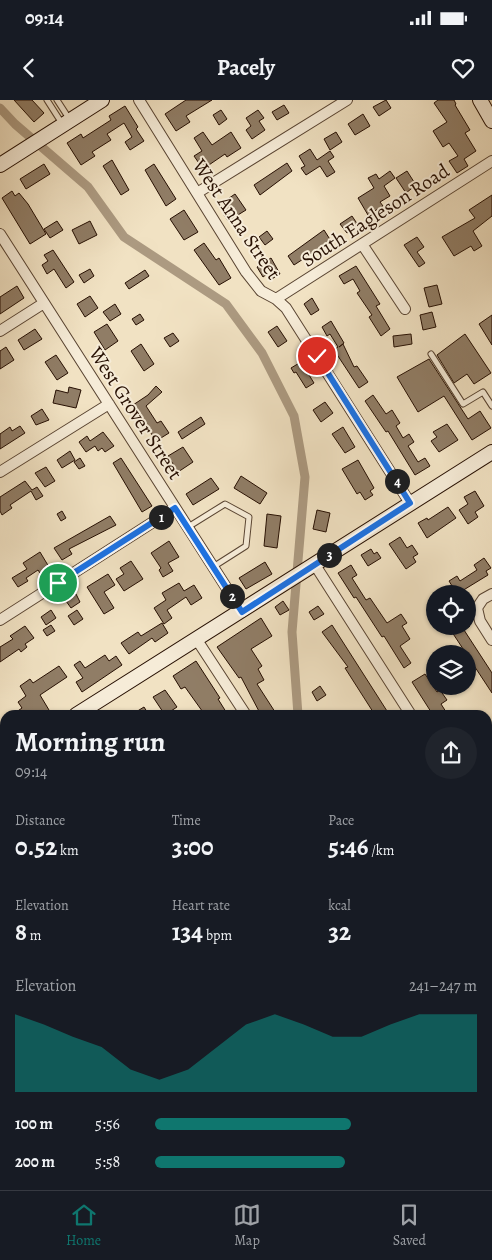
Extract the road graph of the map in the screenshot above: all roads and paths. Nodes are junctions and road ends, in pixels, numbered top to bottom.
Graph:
1 (47, 100) edge
2 (57, 100) edge
3 (102, 100) edge
4 (139, 100) edge
5 (347, 100) edge
6 (480, 100) edge
7 (492, 121) edge
8 (66, 123) junction
9 (492, 161) edge
10 (0, 165) edge
11 (197, 193) junction
12 (0, 234) edge
13 (362, 244) junction
14 (276, 299) junction
15 (44, 303) junction
16 (405, 309) dead end
17 (0, 331) edge
18 (431, 354) dead end
19 (109, 404) junction
20 (492, 406) edge
21 (492, 452) edge
22 (0, 472) edge
23 (410, 503) junction
24 (175, 508) junction
25 (188, 528) junction
26 (213, 567) junction
27 (310, 568) junction
28 (492, 594) edge
29 (242, 612) junction
30 (0, 620) edge
31 (197, 640) junction
32 (492, 640) edge
33 (84, 710) edge
34 (243, 710) edge
35 (408, 710) edge

1 - 8 lane
2 - 8 lane
3 - 8 street
4 - 11 street, West Anna Street
5 - 11 street
6 - 7 street
8 - 10 street
9 - 13 street, South Eagleson Road
11 - 14 street, West Anna Street
12 - 15 street, West Grover Street
13 - 14 street, South Eagleson Road
13 - 16 street
14 - 23 street, West Anna Street
15 - 17 street
15 - 19 street, West Grover Street
18 - 20 lane
19 - 22 street
19 - 24 street, West Grover Street
21 - 23 street
23 - 27 street
24 - 25 street, West Grover Street
24 - 30 street
25 - 26 street, West Grover Street
25 - 26 lane
26 - 29 street, West Grover Street
27 - 29 street
27 - 35 street
28 - 32 street
29 - 31 street
31 - 33 street
31 - 34 street

